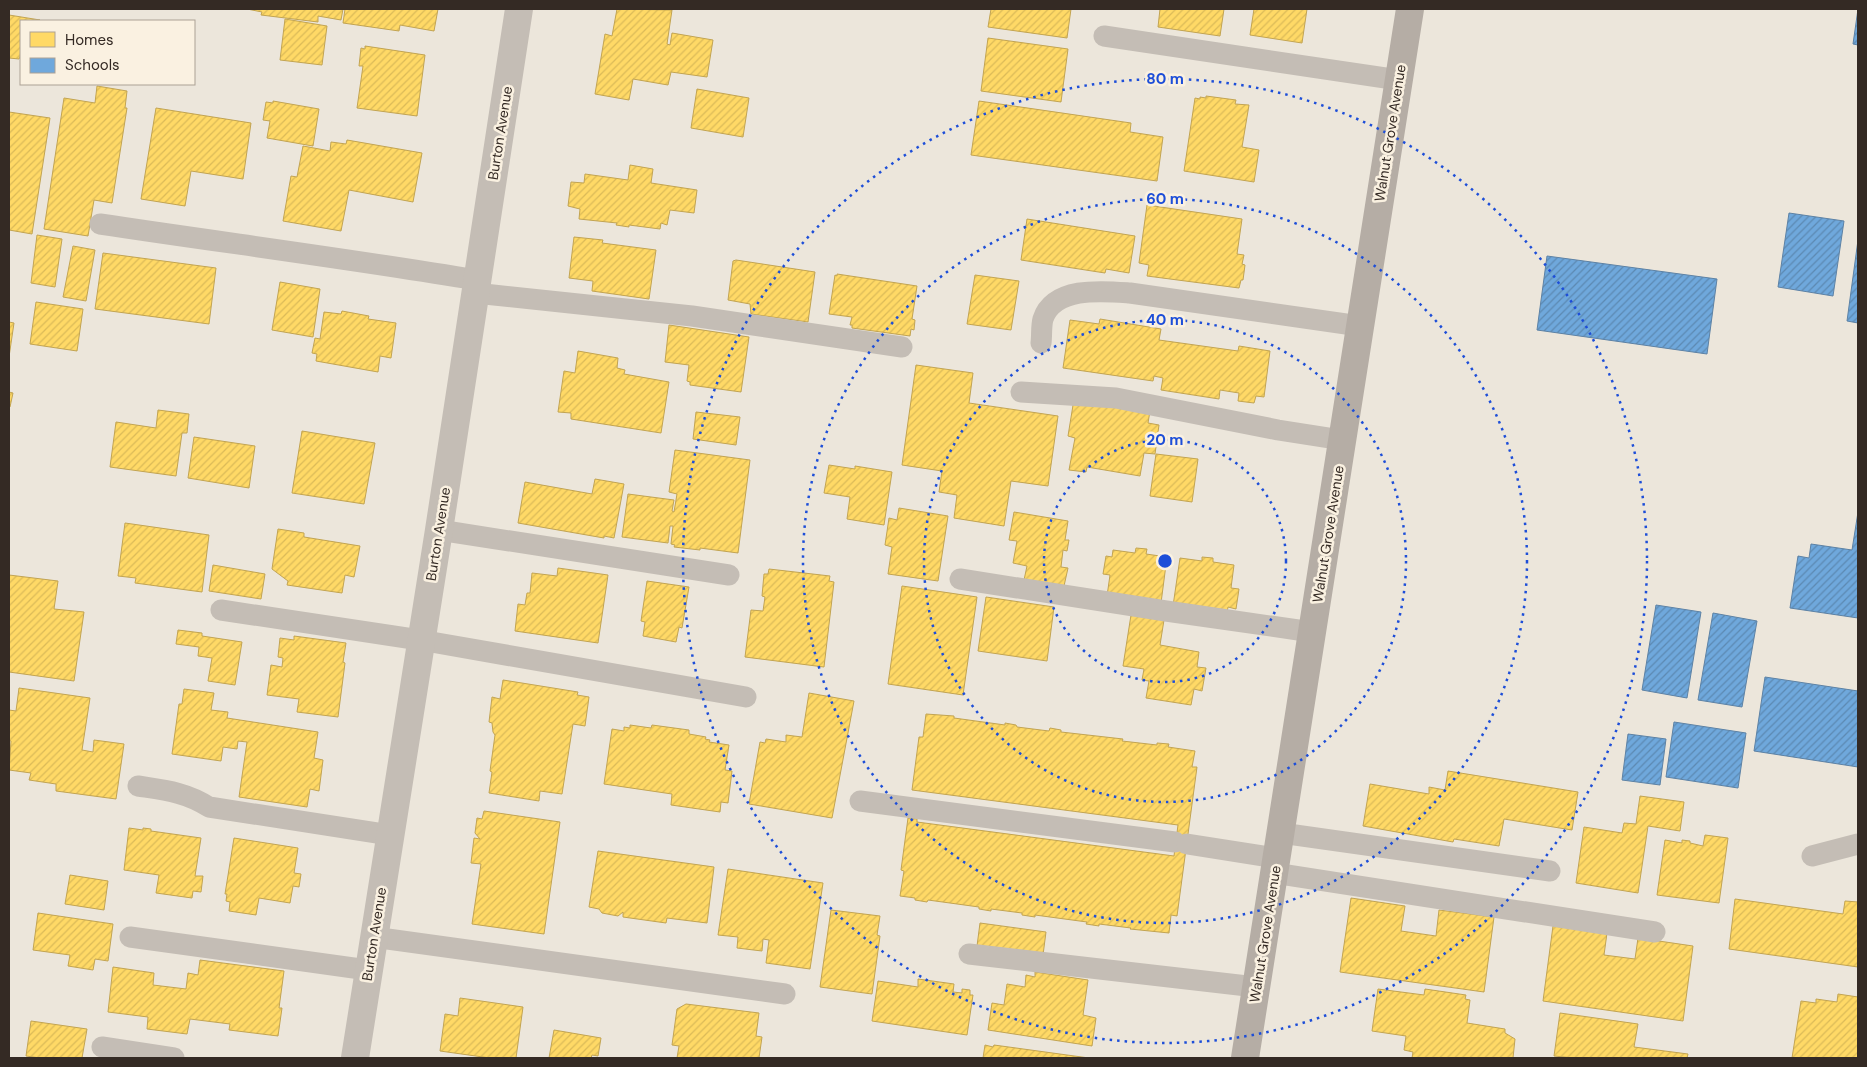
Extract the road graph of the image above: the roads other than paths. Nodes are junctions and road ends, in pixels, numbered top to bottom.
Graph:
1 (519, 9) edge
2 (1410, 9) edge
3 (1104, 36) dead end
4 (1399, 80) junction
5 (100, 224) dead end
6 (476, 286) junction
7 (1360, 326) junction
8 (1041, 343) dead end
9 (902, 347) dead end
10 (1021, 392) dead end
11 (1342, 440) junction
12 (439, 530) junction
13 (729, 575) dead end
14 (960, 579) dead end
15 (221, 610) dead end
16 (1312, 632) junction
17 (420, 640) junction
18 (746, 696) dead end
19 (138, 786) dead end
20 (860, 801) dead end
21 (390, 835) junction
22 (1858, 844) edge
23 (1277, 855) junction
24 (1812, 856) dead end
25 (1550, 871) dead end
26 (1655, 932) dead end
27 (373, 937) junction
28 (130, 938) dead end
29 (969, 954) dead end
30 (368, 970) junction
31 (1256, 988) junction
32 (785, 994) dead end
33 (102, 1047) dead end
34 (174, 1058) edge
35 (354, 1058) edge
36 (1245, 1058) edge

1 - 6 street, Burton Avenue
2 - 4 main road, Walnut Grove Avenue
3 - 4 lane
4 - 7 main road, Walnut Grove Avenue
5 - 6 lane
6 - 9 lane
6 - 12 street, Burton Avenue
7 - 8 lane
7 - 11 main road, Walnut Grove Avenue
10 - 11 lane
11 - 16 main road, Walnut Grove Avenue
12 - 13 lane
12 - 17 street, Burton Avenue
14 - 16 lane
15 - 17 lane
16 - 23 main road, Walnut Grove Avenue
17 - 18 lane
17 - 21 street, Burton Avenue
19 - 21 lane
20 - 23 lane
21 - 27 street, Burton Avenue
22 - 24 lane
23 - 25 lane
23 - 26 lane
23 - 31 main road, Walnut Grove Avenue
27 - 30 street, Burton Avenue
27 - 32 lane
28 - 30 lane
29 - 31 lane
30 - 35 street, Burton Avenue
31 - 36 main road, Walnut Grove Avenue
33 - 34 lane

